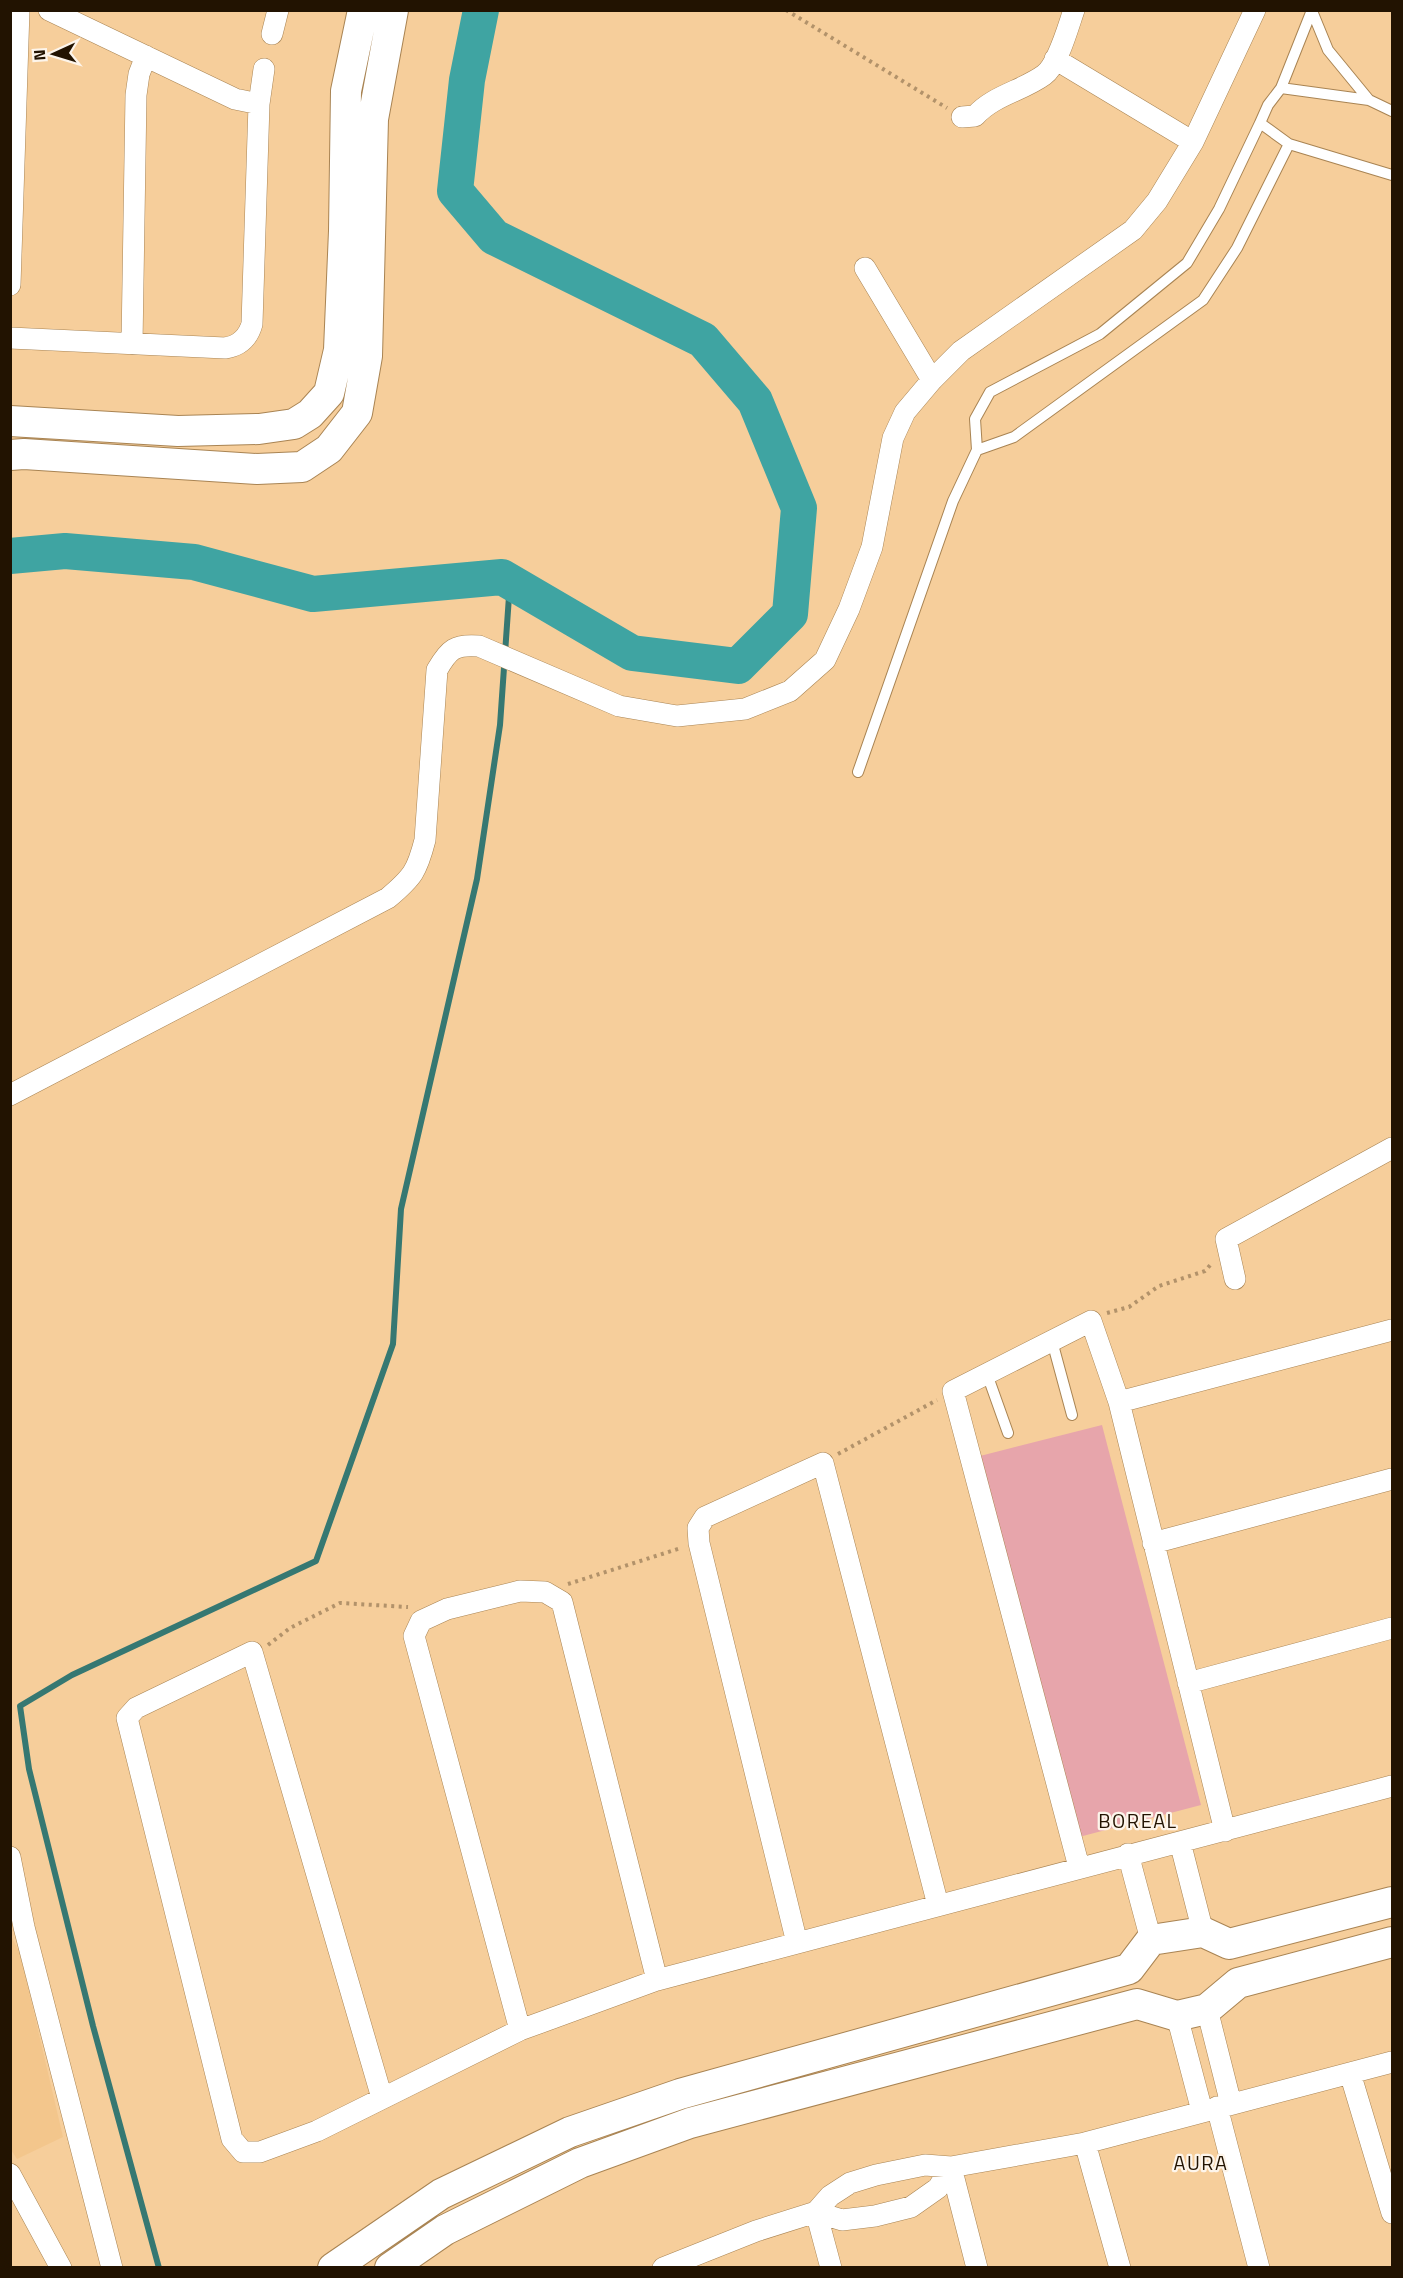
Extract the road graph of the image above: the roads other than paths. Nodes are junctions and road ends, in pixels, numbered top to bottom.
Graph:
1 (19, 10) edge
2 (50, 10) edge
3 (278, 10) edge
4 (363, 10) edge
5 (393, 10) edge
6 (1074, 10) edge
7 (1255, 10) edge
8 (1312, 11) edge
9 (272, 34) dead end
10 (146, 56) junction
11 (1055, 59) junction
12 (264, 69) dead end
13 (1281, 88) junction
14 (1369, 100) junction
15 (259, 104) junction
16 (1392, 111) edge
17 (962, 117) road end
18 (1260, 123) junction
19 (1193, 142) junction
20 (1289, 144) junction
21 (1392, 175) edge
22 (865, 268) dead end
23 (10, 285) edge
24 (10, 338) edge
25 (132, 344) junction
26 (932, 380) junction
27 (22, 421) edge
28 (977, 450) junction
29 (17, 454) edge
30 (858, 772) dead end
31 (10, 1095) edge
32 (1392, 1148) edge
33 (1236, 1279) dead end
34 (1392, 1330) edge
35 (1052, 1341) junction
36 (987, 1374) junction
37 (1119, 1402) junction
38 (1072, 1415) dead end
39 (1008, 1433) dead end
40 (1392, 1479) edge
41 (1153, 1543) junction
42 (1392, 1628) edge
43 (1188, 1683) junction
44 (1392, 1786) edge
45 (1225, 1831) junction
46 (1180, 1842) junction
47 (1128, 1854) junction
48 (10, 1857) edge
49 (1078, 1867) junction
50 (1392, 1902) edge
51 (938, 1905) junction
52 (1216, 1938) junction
53 (1151, 1940) junction
54 (797, 1942) junction
55 (1392, 1942) edge
56 (1129, 1969) junction
57 (657, 1980) junction
58 (1238, 1983) junction
59 (1137, 2004) junction
60 (1207, 2009) junction
61 (1177, 2016) junction
62 (520, 2030) junction
63 (1392, 2062) edge
64 (1350, 2073) junction
65 (382, 2098) junction
66 (1217, 2107) junction
67 (1085, 2143) junction
68 (951, 2167) junction
69 (10, 2174) edge
70 (816, 2212) junction
71 (1392, 2213) edge
72 (690, 2262) edge
73 (61, 2268) edge
74 (112, 2268) edge
75 (333, 2268) edge
76 (390, 2268) edge
77 (663, 2268) edge
78 (831, 2268) edge
79 (977, 2268) edge
80 (1120, 2268) edge
81 (1258, 2268) edge

1 - 23 street
2 - 10 street
3 - 9 street
4 - 27 street
5 - 29 street
6 - 11 street
7 - 19 street
8 - 13 lane
8 - 14 lane
10 - 15 street
10 - 25 street
11 - 17 street
11 - 19 street
12 - 15 street
13 - 14 lane
13 - 18 lane
14 - 16 lane
15 - 25 street
18 - 20 lane
18 - 28 lane
19 - 26 street
20 - 21 lane
20 - 28 lane
22 - 26 street
24 - 25 street
26 - 31 street
27 - 29 street
28 - 30 lane
32 - 33 street
34 - 37 street
35 - 36 street
35 - 37 street
35 - 38 lane
36 - 39 lane
36 - 49 street
37 - 41 street
40 - 41 street
41 - 43 street
42 - 43 street
43 - 45 street
44 - 45 street
45 - 46 street
46 - 47 street
46 - 52 street
47 - 49 street
47 - 53 street
48 - 74 street
49 - 51 street
50 - 52 street
51 - 54 street
51 - 54 street
52 - 53 street
52 - 58 street
53 - 56 street
54 - 57 street
55 - 58 street
56 - 59 street
56 - 75 street
57 - 62 street
57 - 62 street
58 - 60 street
59 - 61 street
59 - 76 street
60 - 61 street
60 - 66 street
61 - 66 street
62 - 65 street
63 - 64 street
64 - 66 street
64 - 71 street
65 - 65 street
66 - 67 street
66 - 81 street
67 - 68 street
67 - 80 street
68 - 70 street
68 - 70 street
68 - 79 street
69 - 73 street
70 - 72 street
70 - 78 street
72 - 77 street

